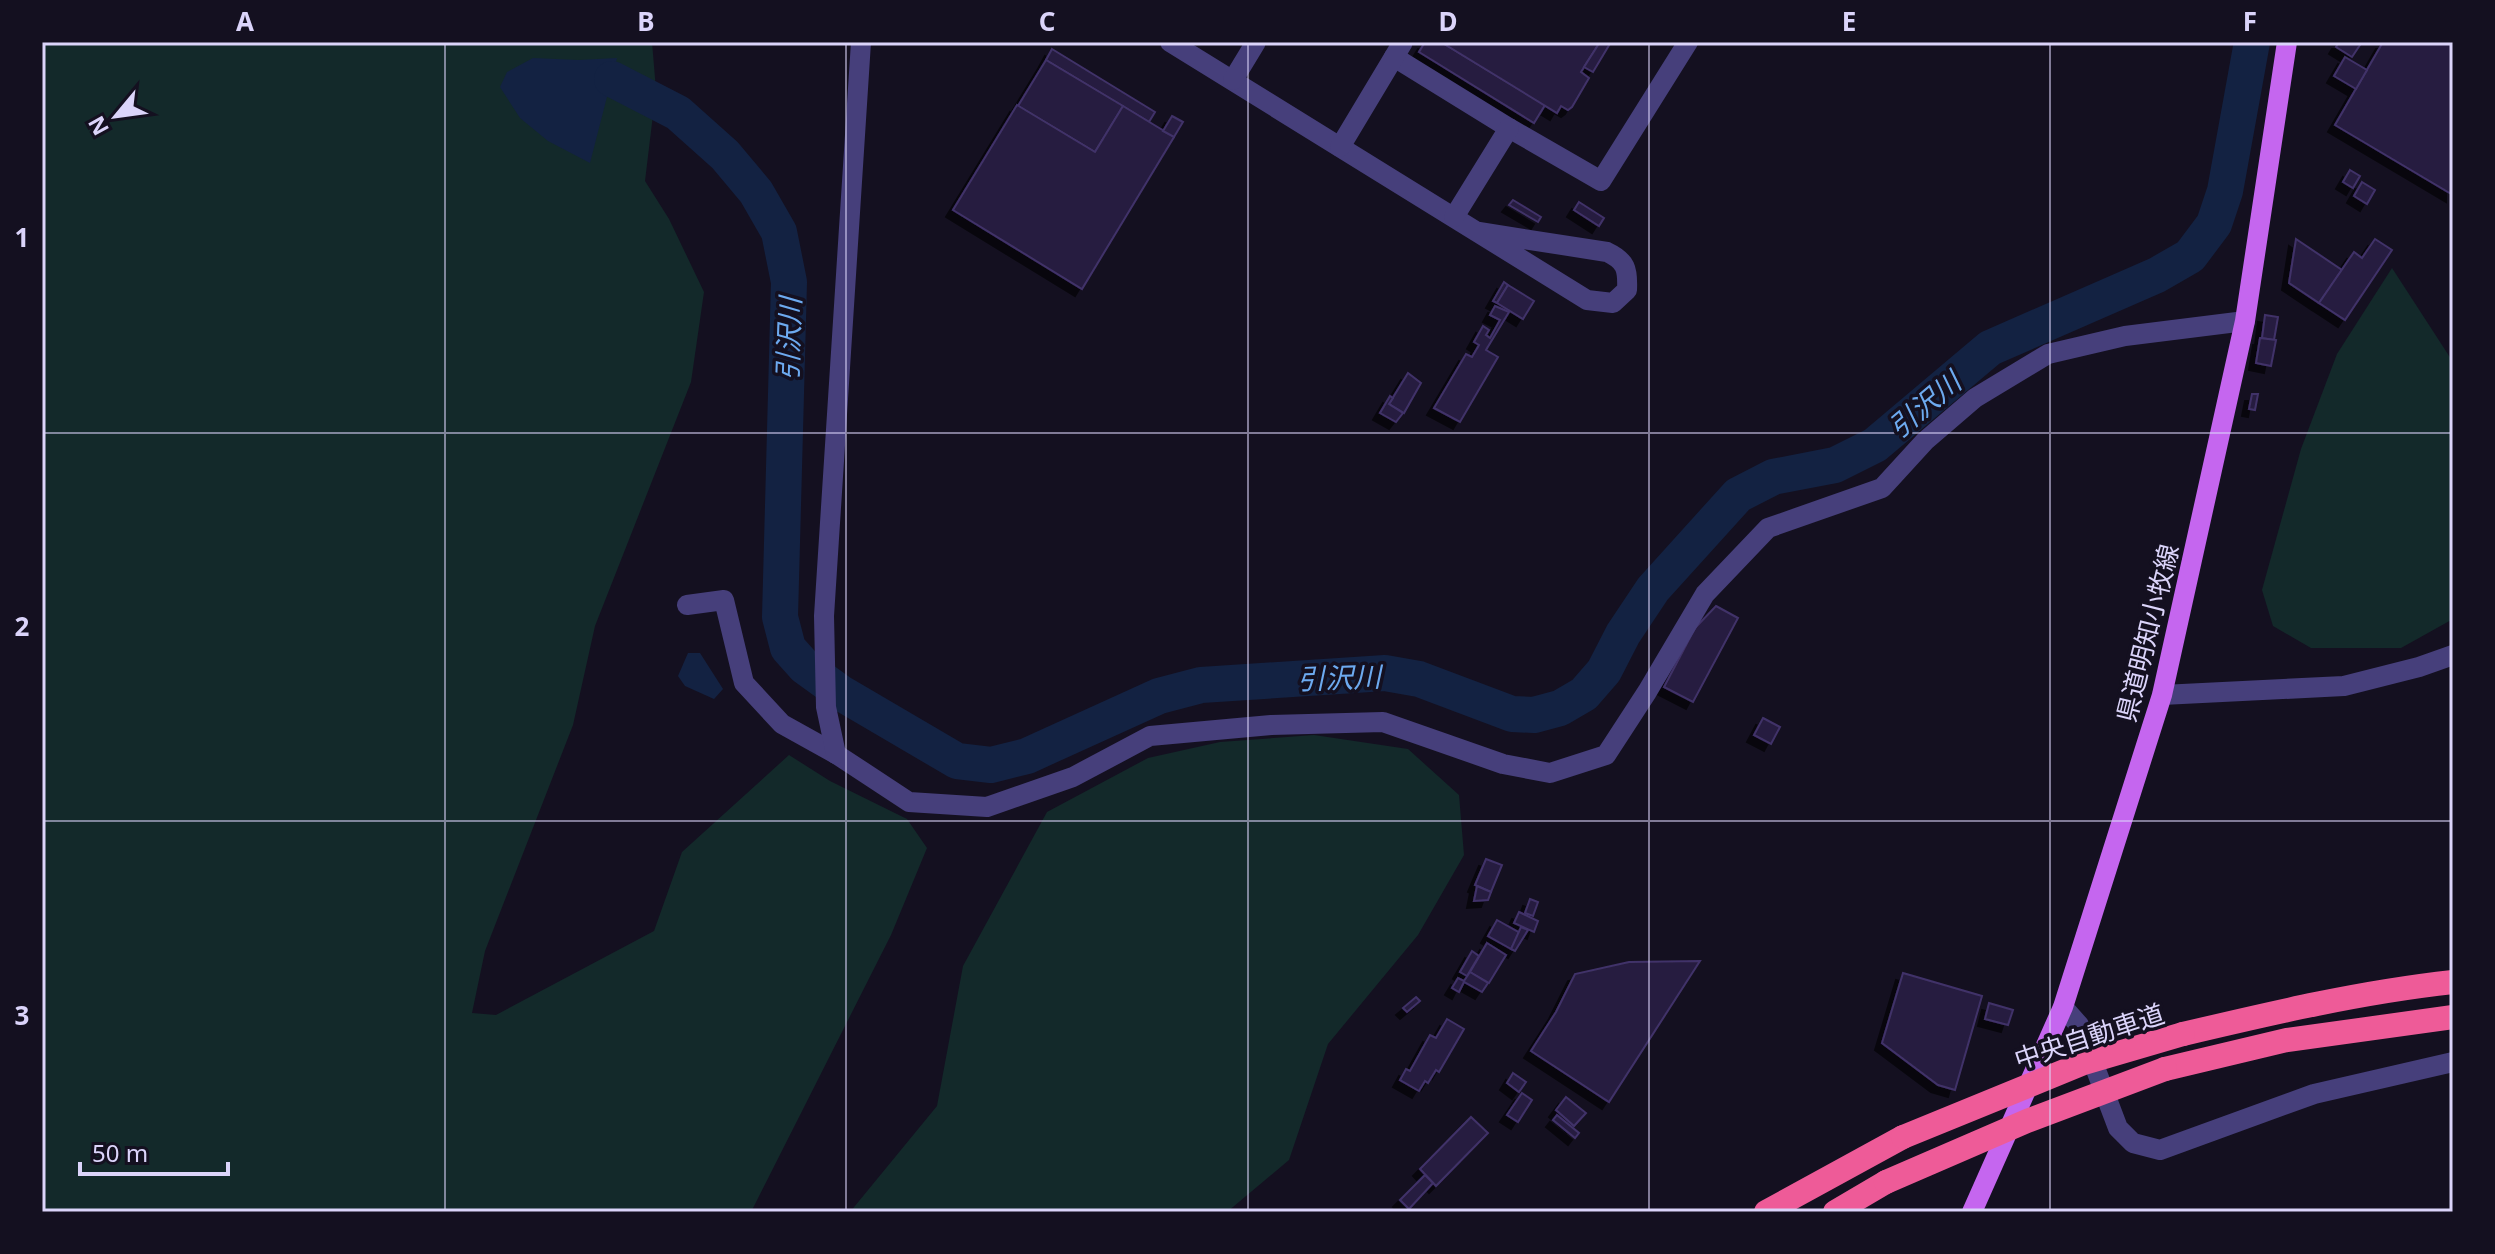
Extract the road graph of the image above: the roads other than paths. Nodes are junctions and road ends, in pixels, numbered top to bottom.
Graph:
1 (861, 42) edge
2 (1170, 42) edge
3 (1256, 42) edge
4 (1688, 42) edge
5 (2287, 42) edge
6 (1399, 49) edge
7 (1233, 80) junction
8 (1509, 128) junction
9 (1340, 147) junction
10 (1454, 217) junction
11 (1479, 232) junction
12 (2245, 321) junction
13 (687, 605) dead end
14 (2453, 655) edge
15 (2162, 695) junction
16 (836, 754) junction
17 (2453, 982) edge
18 (2063, 1007) junction
19 (2453, 1017) edge
20 (2453, 1062) edge
21 (1766, 1212) edge
22 (1835, 1212) edge
23 (1972, 1212) edge

1 - 16 street
2 - 7 street
3 - 7 street
4 - 8 street
5 - 12 main road, 県道明知小牧線
6 - 8 street
6 - 9 street
7 - 9 street
8 - 10 street
9 - 10 street
10 - 11 street
11 - 11 street
12 - 15 main road, 県道明知小牧線
12 - 16 street
13 - 16 street
14 - 15 street
15 - 18 main road, 県道明知小牧線
17 - 21 highway, 中央自動車道, bridge
18 - 20 street
18 - 23 main road, 県道明知小牧線
19 - 22 highway, bridge

